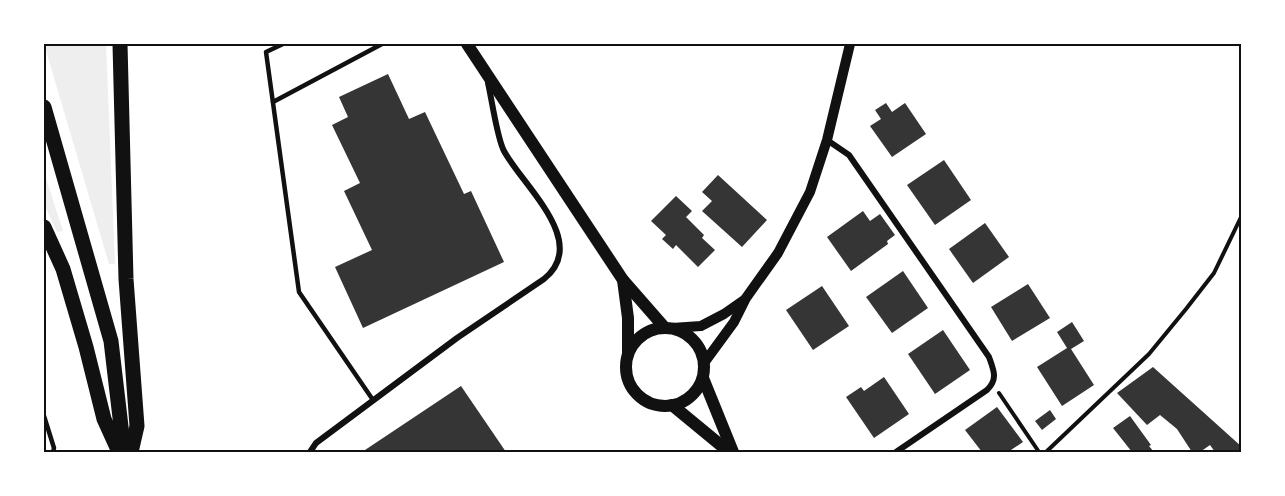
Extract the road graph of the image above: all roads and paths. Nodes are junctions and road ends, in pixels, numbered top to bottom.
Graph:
1 (120, 44) edge
2 (283, 44) edge
3 (382, 44) edge
4 (467, 44) edge
5 (850, 44) edge
6 (485, 69) junction
7 (273, 102) junction
8 (44, 107) edge
9 (827, 140) junction
10 (1242, 214) edge
11 (44, 226) edge
12 (623, 279) junction
13 (746, 298) junction
14 (669, 328) junction
15 (628, 354) junction
16 (704, 363) junction
17 (703, 378) junction
18 (993, 384) junction
19 (373, 400) junction
20 (672, 405) junction
21 (44, 416) edge
22 (53, 453) edge
23 (118, 453) edge
24 (124, 453) edge
25 (131, 453) edge
26 (310, 453) edge
27 (731, 453) edge
28 (896, 453) edge
29 (1039, 453) edge
30 (1046, 453) edge

1 - 25 main road
2 - 7 lane
3 - 7 lane
4 - 6 main road
5 - 9 street
6 - 12 main road
6 - 19 street
7 - 19 lane
8 - 24 main road
9 - 13 street
9 - 18 street
10 - 30 path
11 - 23 main road
12 - 14 main road
12 - 15 main road
13 - 14 street
13 - 16 street
14 - 15 main road
14 - 16 main road
15 - 20 main road
16 - 17 main road
17 - 20 main road
17 - 27 main road
18 - 28 street
18 - 29 path
19 - 26 street
20 - 27 main road
21 - 22 lane

